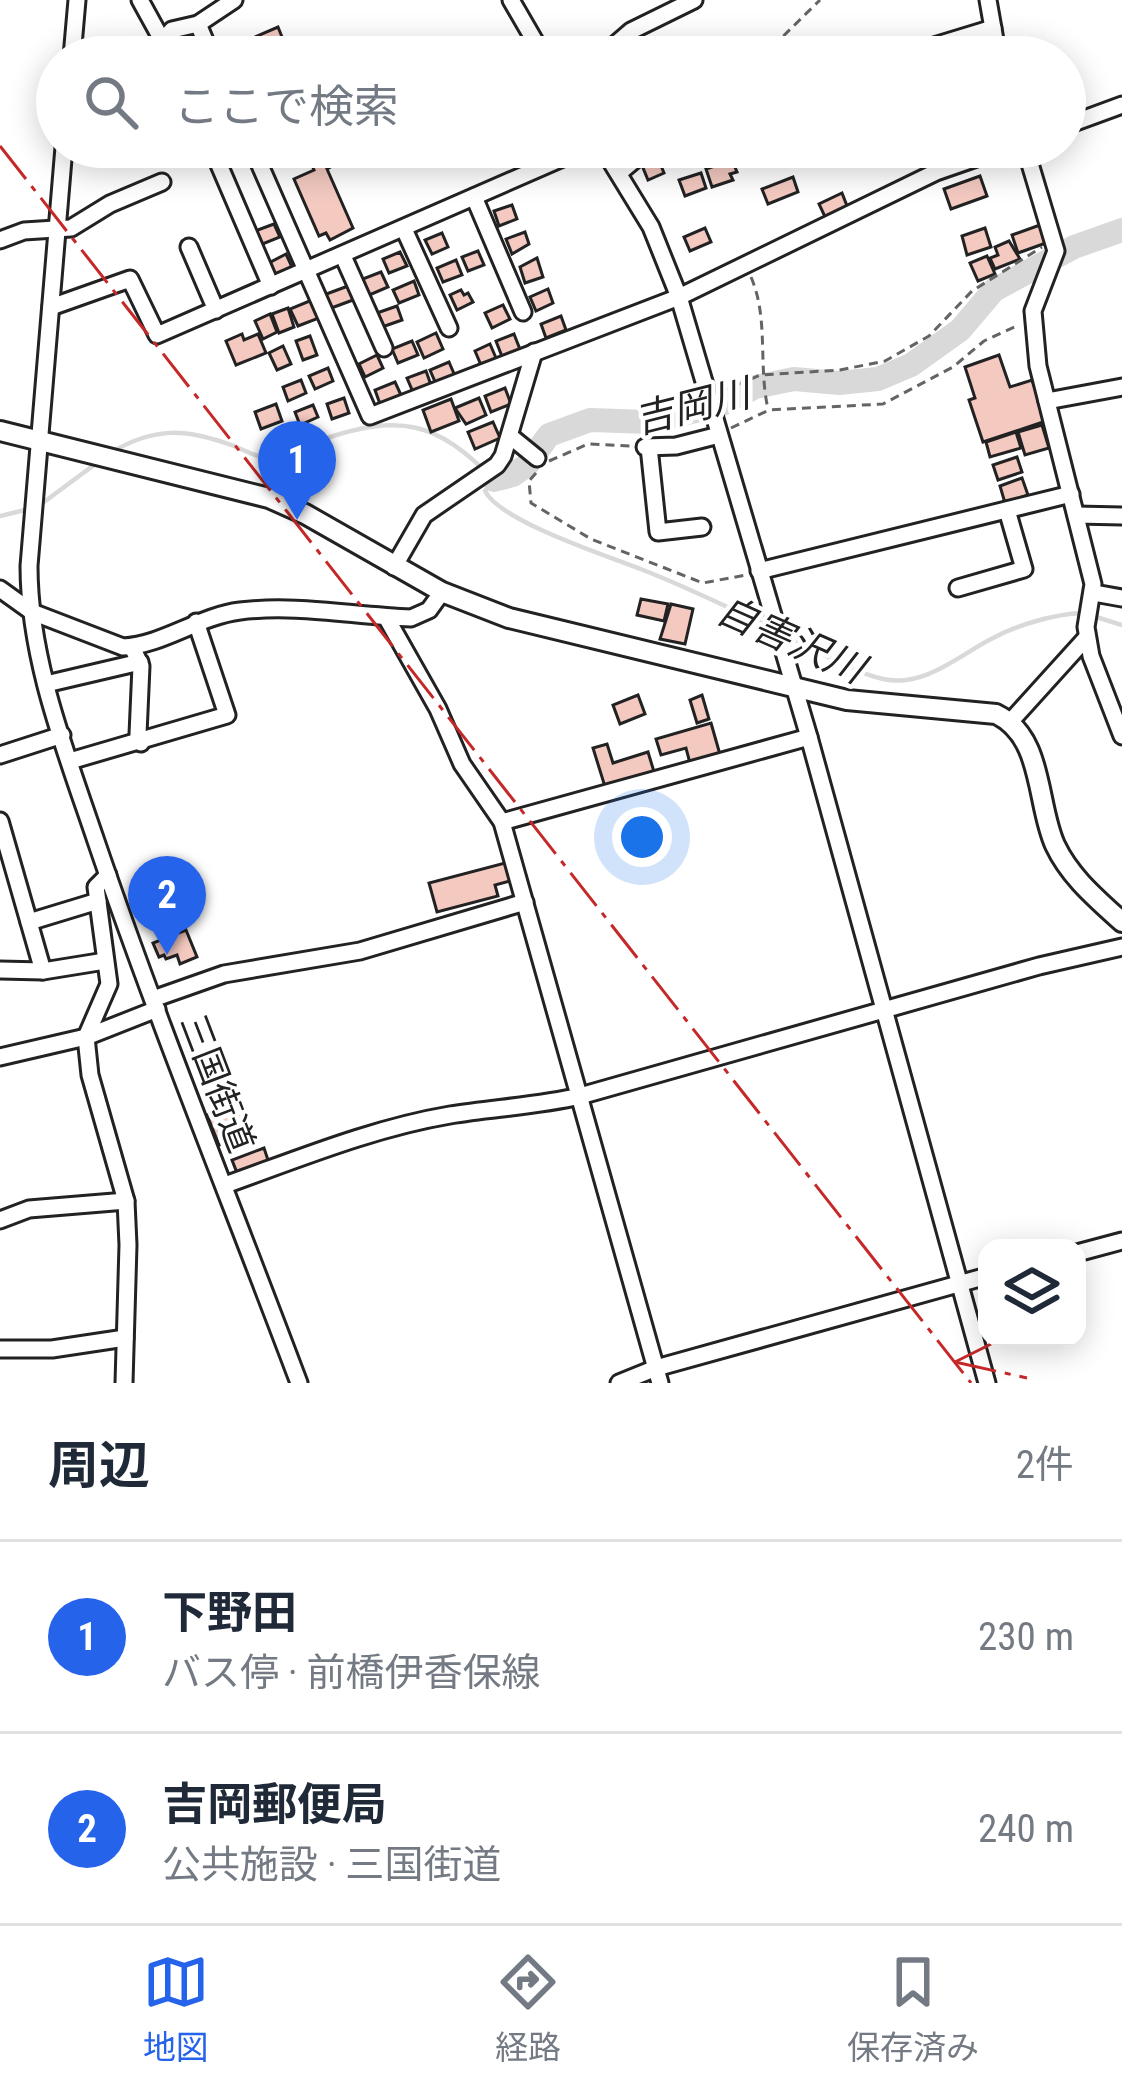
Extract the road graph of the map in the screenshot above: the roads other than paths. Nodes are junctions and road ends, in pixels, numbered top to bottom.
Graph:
1 (77, 0) edge
2 (140, 0) edge
3 (234, 0) edge
4 (511, 0) edge
5 (694, 0) edge
6 (988, 0) edge
7 (198, 24) junction
8 (993, 28) junction
9 (74, 36) edge
10 (160, 36) edge
11 (166, 36) edge
12 (203, 36) edge
13 (532, 36) edge
14 (625, 36) edge
15 (967, 36) edge
16 (994, 36) edge
17 (1122, 105) edge
18 (1086, 118) edge
19 (62, 168) edge
20 (220, 168) edge
21 (261, 168) edge
22 (540, 168) edge
23 (616, 168) edge
24 (625, 168) edge
25 (948, 168) edge
26 (1031, 168) edge
27 (619, 173) junction
28 (162, 182) dead end
29 (474, 197) junction
30 (404, 229) junction
31 (56, 230) junction
32 (0, 240) edge
33 (189, 247) dead end
34 (343, 256) junction
35 (306, 271) junction
36 (271, 286) junction
37 (679, 297) junction
38 (51, 308) junction
39 (216, 310) junction
40 (523, 312) dead end
41 (449, 328) dead end
42 (384, 348) dead end
43 (534, 352) junction
44 (1122, 387) edge
45 (1047, 401) junction
46 (0, 430) edge
47 (718, 430) junction
48 (510, 436) junction
49 (39, 442) junction
50 (536, 456) road end
51 (1071, 494) junction
52 (1007, 510) junction
53 (1076, 515) junction
54 (1122, 516) edge
55 (702, 527) dead end
56 (394, 567) junction
57 (759, 572) junction
58 (0, 589) edge
59 (958, 589) dead end
60 (442, 592) junction
61 (1094, 597) junction
62 (1122, 598) edge
63 (32, 612) junction
64 (386, 617) junction
65 (196, 622) junction
66 (1087, 632) junction
67 (136, 654) junction
68 (46, 684) junction
69 (793, 686) junction
70 (1011, 721) junction
71 (62, 735) junction
72 (1122, 736) edge
73 (808, 737) junction
74 (141, 743) junction
75 (0, 755) edge
76 (70, 761) junction
77 (0, 821) edge
78 (502, 822) junction
79 (108, 875) junction
80 (98, 902) junction
81 (525, 902) junction
82 (29, 922) junction
83 (1122, 922) edge
84 (1122, 947) edge
85 (105, 962) junction
86 (0, 970) edge
87 (43, 971) junction
88 (155, 1004) junction
89 (883, 1010) junction
90 (86, 1037) junction
91 (0, 1057) edge
92 (580, 1096) junction
93 (225, 1185) junction
94 (125, 1202) junction
95 (0, 1220) edge
96 (1122, 1240) edge
97 (1086, 1250) edge
98 (978, 1278) edge
99 (960, 1283) junction
100 (125, 1338) junction
101 (0, 1348) edge
102 (658, 1376) edge
103 (124, 1383) edge
104 (299, 1383) edge
105 (619, 1383) edge
106 (987, 1383) edge

1 - 9 street
2 - 10 street
3 - 7 street
4 - 13 street
5 - 14 street
6 - 8 street
7 - 11 street
7 - 12 street
8 - 15 street
8 - 16 street
17 - 18 street
19 - 31 street
20 - 36 street
21 - 35 street
22 - 29 street
23 - 27 street
24 - 27 street
25 - 37 street
26 - 45 street
27 - 37 street
28 - 31 street
29 - 30 street
29 - 40 street
30 - 34 street
30 - 41 street
31 - 32 street
31 - 38 street
33 - 39 street
34 - 35 street
34 - 42 street
35 - 36 street
35 - 43 street
36 - 39 street
37 - 43 street
37 - 47 street
38 - 39 street
38 - 49 street
43 - 48 street
44 - 45 street
45 - 51 street
46 - 49 main road
47 - 55 street
47 - 57 street
48 - 50 street
48 - 56 street
49 - 56 main road
49 - 63 street, 三国街道
51 - 52 street
51 - 53 street
52 - 57 street
52 - 59 street
53 - 54 street
53 - 61 street
56 - 60 main road
57 - 69 street
58 - 63 street
60 - 64 street
60 - 69 main road
61 - 62 street
61 - 66 street
63 - 67 street
63 - 68 street, 三国街道
64 - 65 street
64 - 78 street
65 - 67 street
65 - 74 street
66 - 70 street
66 - 72 street
67 - 68 street
67 - 74 street
68 - 71 street, 三国街道
69 - 70 main road
69 - 73 street
70 - 83 main road
71 - 75 street
71 - 76 street, 三国街道
73 - 78 street
73 - 89 street
74 - 76 street
76 - 79 street, 三国街道
77 - 82 street
78 - 81 street
79 - 80 street
79 - 88 street, 三国街道
80 - 82 street
80 - 85 street
81 - 88 street
81 - 92 street
82 - 87 street
84 - 89 street
85 - 87 street
85 - 90 street
86 - 87 street
88 - 90 street
88 - 93 street, 三国街道
89 - 92 street
89 - 99 street
90 - 91 street
90 - 94 street
92 - 93 street
92 - 102 street
93 - 104 street, 三国街道
94 - 95 street
94 - 100 street
96 - 97 street
98 - 99 street
99 - 102 street
99 - 106 street
100 - 101 street
100 - 103 street
102 - 105 street

